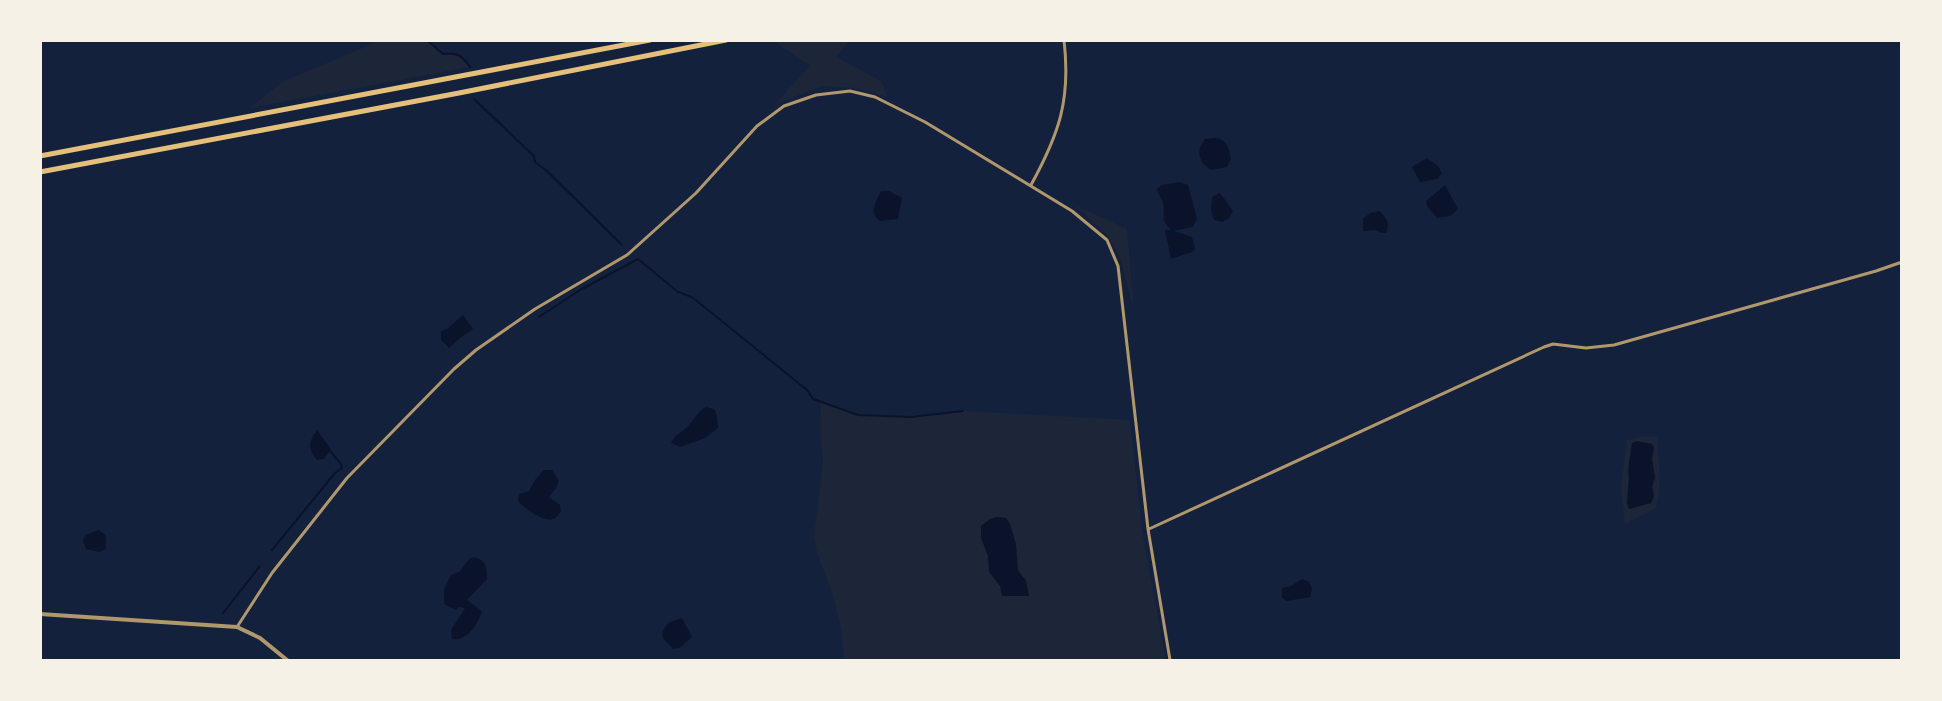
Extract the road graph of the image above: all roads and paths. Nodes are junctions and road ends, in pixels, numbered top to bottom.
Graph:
1 (650, 40) edge
2 (726, 40) edge
3 (1064, 40) edge
4 (40, 156) edge
5 (40, 172) edge
6 (1031, 185) junction
7 (1902, 262) edge
8 (1148, 529) junction
9 (40, 614) edge
10 (237, 627) junction
11 (287, 660) edge
12 (1170, 660) edge

1 - 4 highway
2 - 5 highway
3 - 6 street
6 - 8 street
6 - 10 street
7 - 8 street
8 - 12 street
9 - 10 street
10 - 11 street

